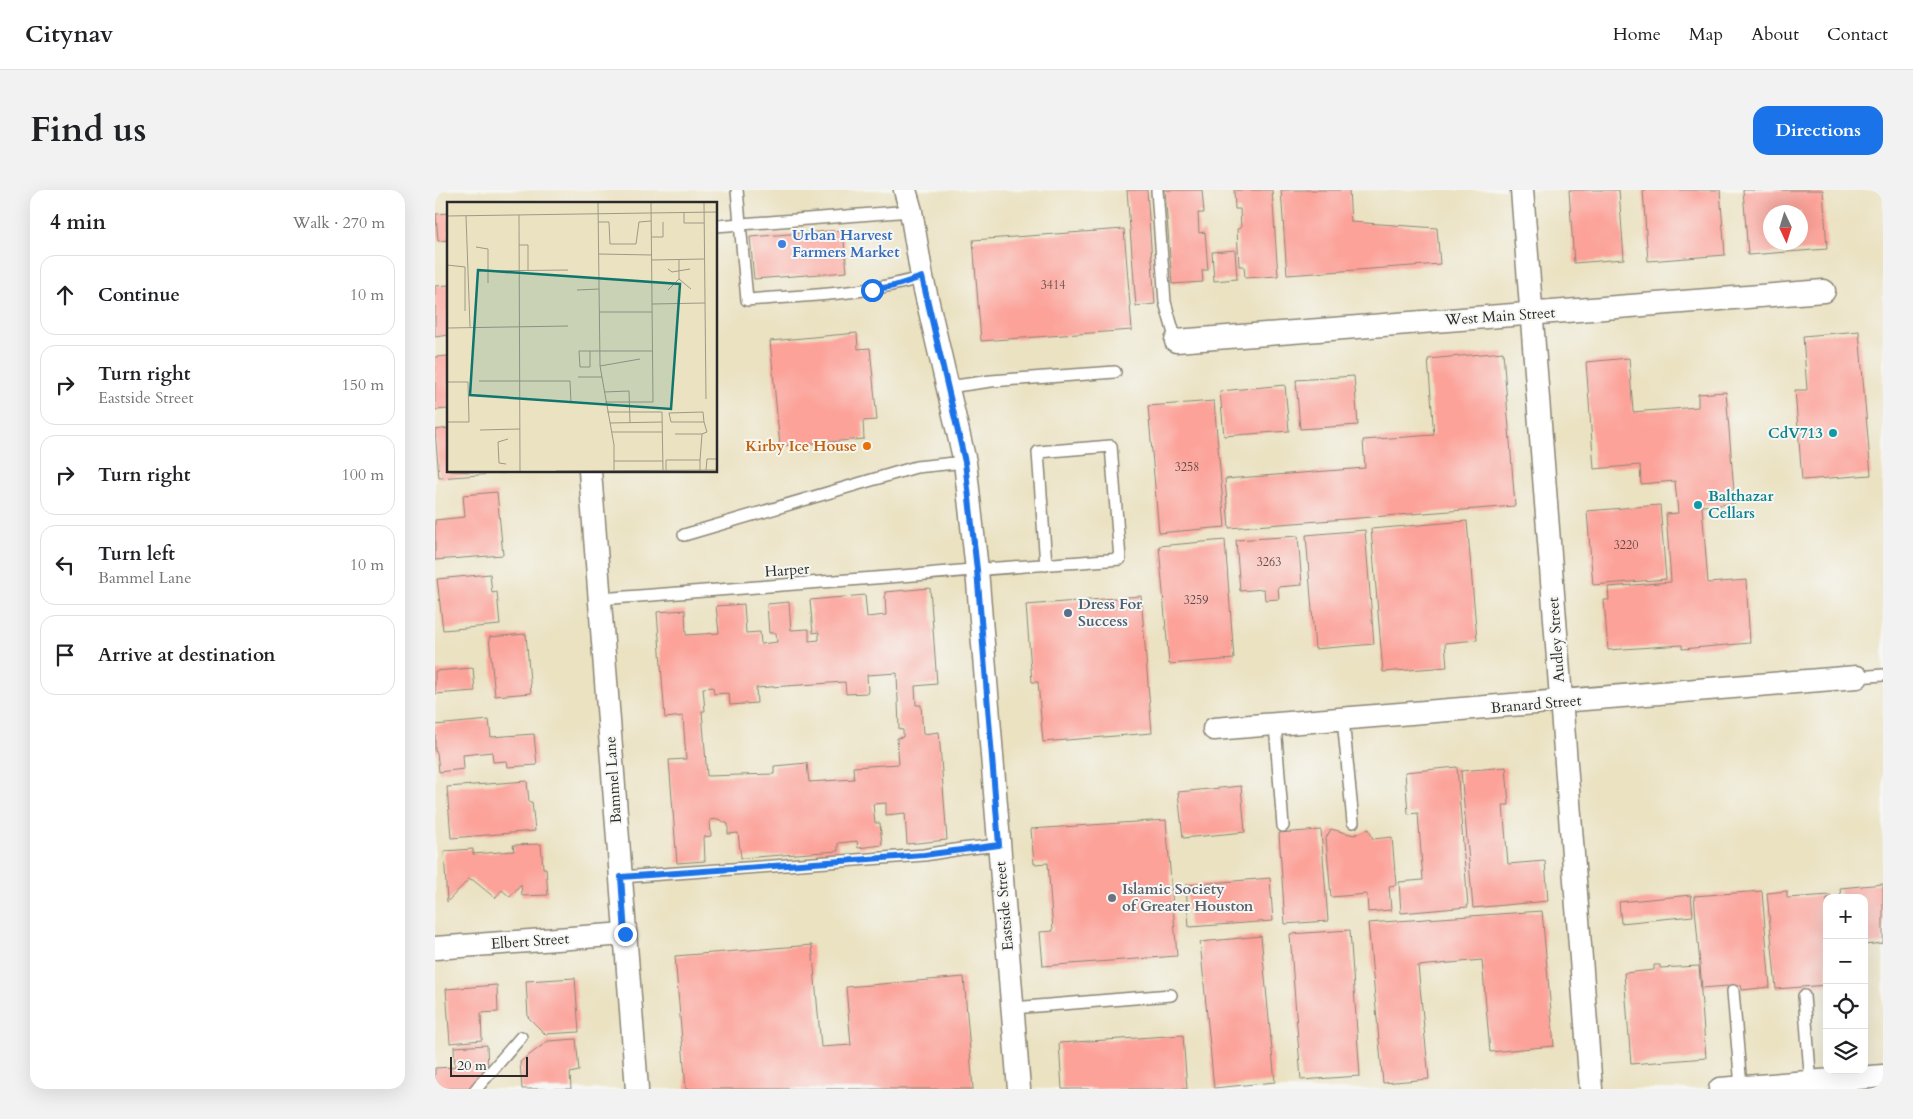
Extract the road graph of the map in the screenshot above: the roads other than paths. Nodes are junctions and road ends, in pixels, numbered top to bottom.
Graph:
1 (737, 190) edge
2 (1157, 190) edge
3 (1522, 190) edge
4 (908, 200) edge
5 (740, 224) junction
6 (717, 226) edge
7 (922, 277) junction
8 (1825, 291) dead end
9 (1531, 314) junction
10 (1176, 341) joint
11 (1115, 372) dead end
12 (948, 387) junction
13 (965, 462) junction
14 (590, 472) edge
15 (684, 535) dead end
16 (1046, 565) junction
17 (977, 570) junction
18 (600, 598) junction
19 (1883, 675) edge
20 (1857, 677) joint
21 (1561, 701) junction
22 (1343, 719) junction
23 (1275, 725) junction
24 (1214, 730) dead end
25 (1353, 822) dead end
26 (1283, 826) dead end
27 (999, 845) junction
28 (621, 877) junction
29 (625, 934) junction
30 (435, 948) edge
31 (1733, 991) dead end
32 (1171, 995) dead end
33 (1804, 996) dead end
34 (1013, 1008) junction
35 (521, 1037) dead end
36 (1883, 1076) edge
37 (1811, 1085) edge
38 (1730, 1088) edge
39 (476, 1089) edge
40 (637, 1089) edge
41 (1019, 1089) edge
42 (1591, 1089) edge

1 - 5 lane
2 - 10 lane
3 - 9 street, Audley Street
4 - 5 lane
4 - 7 street, Eastside Street
5 - 6 lane
5 - 7 lane
7 - 12 street, Eastside Street
8 - 9 street, West Main Street
9 - 10 street, West Main Street
9 - 21 street, Audley Street
11 - 12 lane
12 - 13 street, Eastside Street
13 - 15 lane
13 - 17 street, Eastside Street
14 - 18 street, Bammel Lane
16 - 16 lane, Harper
16 - 17 lane, Harper
17 - 18 lane, Harper
17 - 27 street, Eastside Street
18 - 28 street, Bammel Lane
19 - 20 lane
20 - 21 street, Branard Street
21 - 22 street, Branard Street
21 - 42 street, Audley Street
22 - 23 street, Branard Street
22 - 25 lane
23 - 24 street, Branard Street
23 - 26 lane
27 - 28 lane
27 - 34 street, Eastside Street
28 - 29 street, Bammel Lane
29 - 30 street, Elbert Street
29 - 40 street, Bammel Lane
31 - 38 lane
32 - 34 lane
33 - 37 lane
34 - 41 street, Eastside Street
35 - 39 lane
36 - 37 street
37 - 38 street

